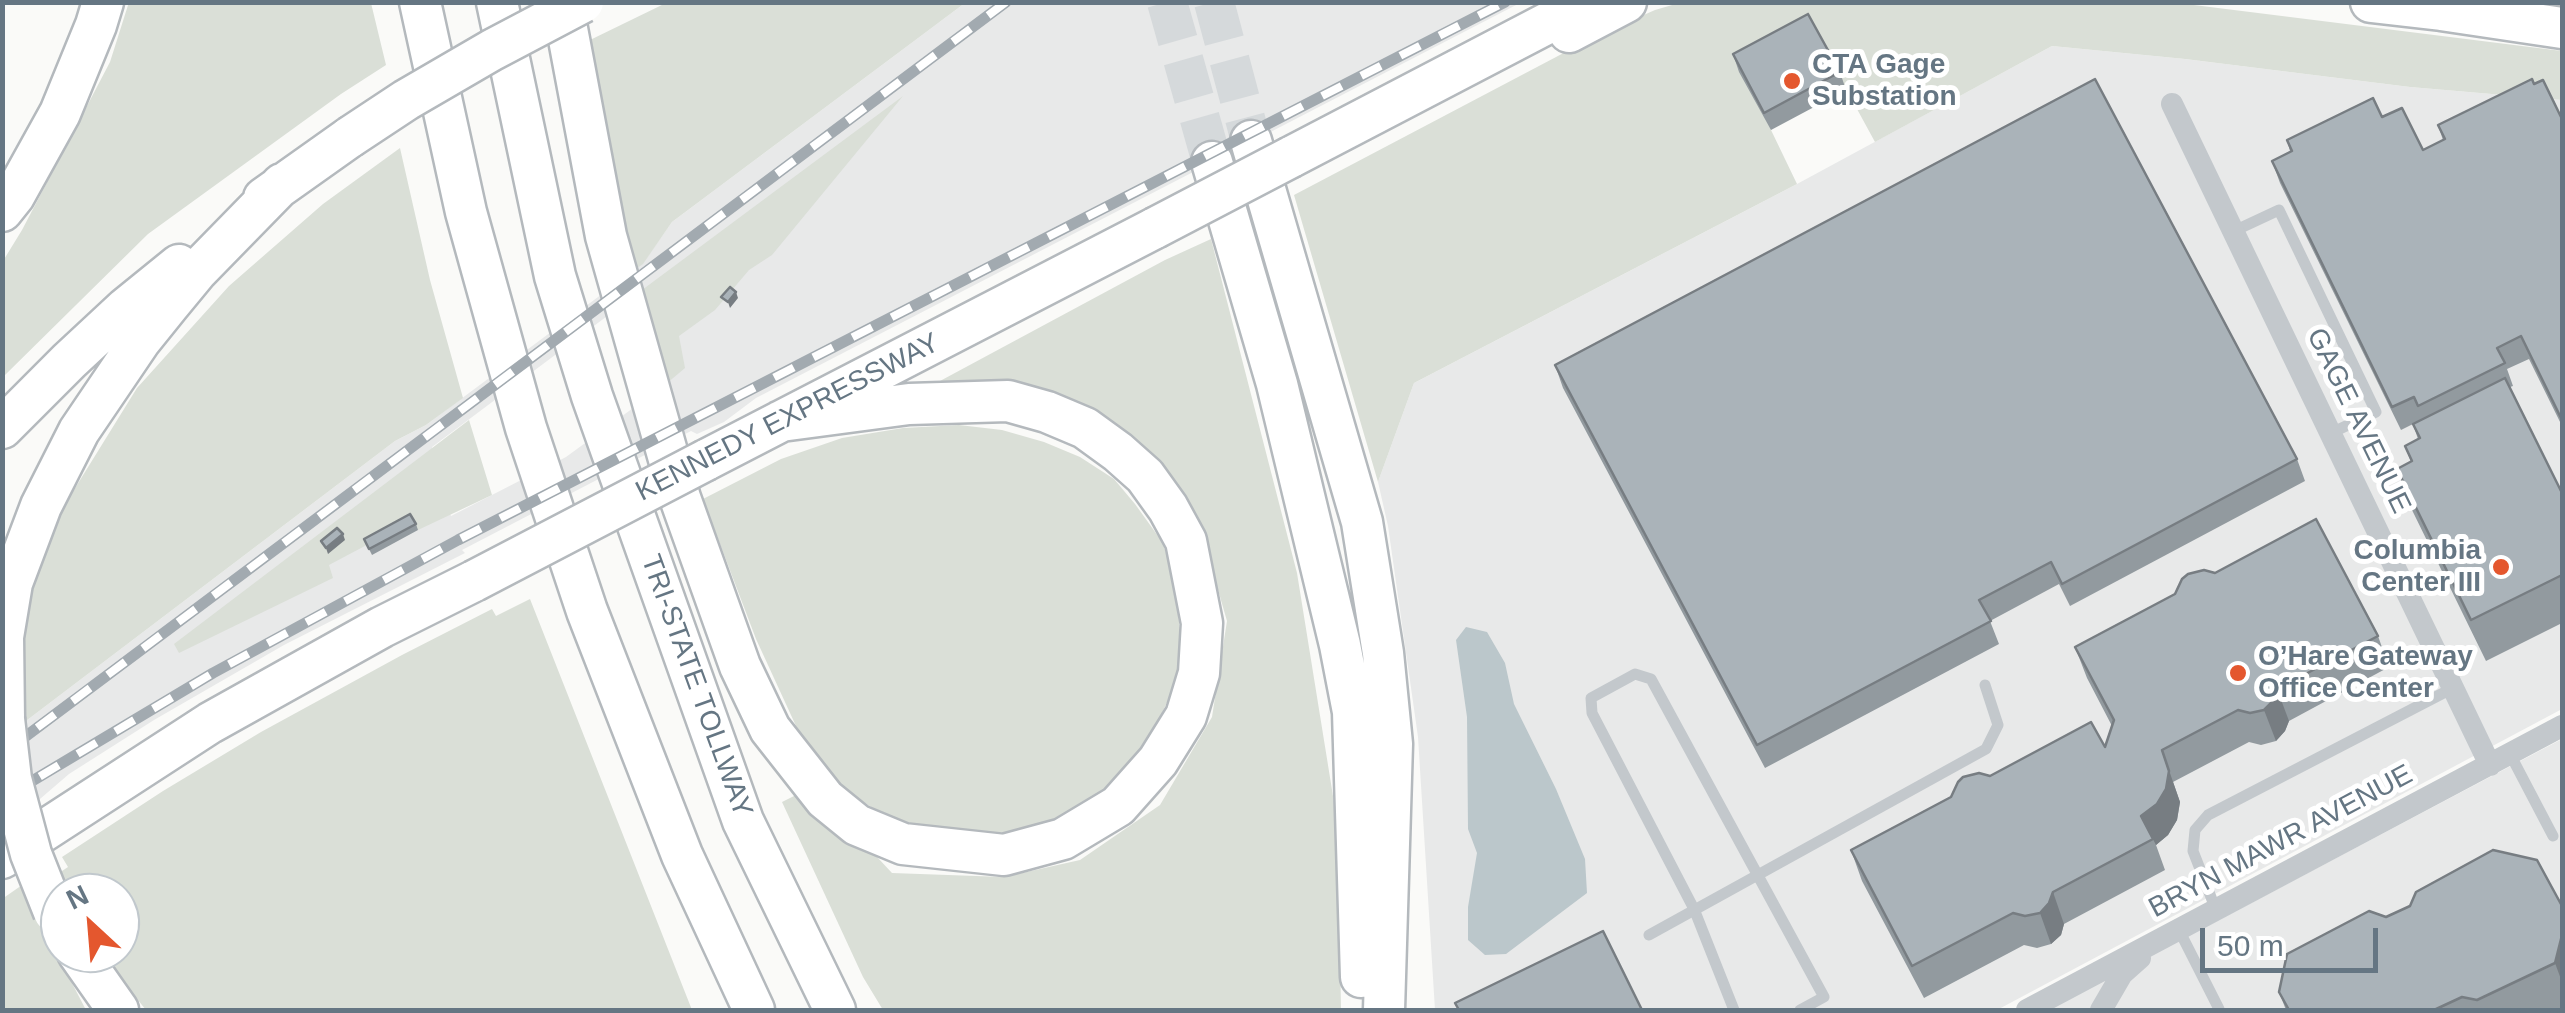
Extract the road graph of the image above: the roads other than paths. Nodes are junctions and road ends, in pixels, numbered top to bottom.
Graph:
1 (103, 2) edge
2 (420, 2) edge
3 (497, 2) edge
4 (562, 2) edge
5 (583, 2) edge
6 (1588, 2) edge
7 (1626, 2) edge
8 (2371, 2) edge
9 (2562, 28) edge
10 (2172, 104) dead end
11 (1355, 124) junction
12 (1251, 141) tunnel mouth
13 (1212, 162) tunnel mouth
14 (282, 184) junction
15 (2, 210) edge
16 (2234, 231) junction
17 (782, 420) junction
18 (2, 428) edge
19 (2331, 433) junction
20 (1985, 685) dead end
21 (2453, 688) junction
22 (4, 719) edge
23 (2562, 726) edge
24 (2500, 759) junction
25 (2553, 836) dead end
26 (2, 858) edge
27 (40, 874) edge
28 (1758, 874) junction
29 (1694, 910) junction
30 (2216, 910) junction
31 (2171, 934) junction
32 (1649, 935) dead end
33 (92, 973) edge
34 (2219, 1009) edge
35 (118, 1010) edge
36 (754, 1010) edge
37 (835, 1010) edge
38 (1362, 1010) edge
39 (1384, 1010) edge
40 (1734, 1010) edge
41 (1800, 1010) edge
42 (2029, 1010) edge
43 (2101, 1010) edge

1 - 15 highway
2 - 36 highway
3 - 37 highway, TRI-STATE TOLLWAY
4 - 17 highway
5 - 14 highway, bridge
6 - 11 highway, KENNEDY EXPRESSWAY
7 - 11 highway
8 - 9 highway
10 - 16 street, GAGE AVENUE
11 - 17 highway, KENNEDY EXPRESSWAY, bridge
12 - 39 highway
13 - 38 highway
14 - 18 highway
14 - 22 highway
16 - 19 street, GAGE AVENUE
16 - 19 lane
17 - 26 highway, KENNEDY EXPRESSWAY, bridge
19 - 21 street, GAGE AVENUE
20 - 28 lane
21 - 24 street, GAGE AVENUE
21 - 30 lane
22 - 27 highway, bridge
23 - 24 street, BRYN MAWR AVENUE
24 - 25 lane
24 - 30 street, BRYN MAWR AVENUE
28 - 29 lane
28 - 29 lane
28 - 41 lane
29 - 32 lane
29 - 40 lane
30 - 31 street, BRYN MAWR AVENUE
31 - 34 lane
31 - 42 street, BRYN MAWR AVENUE
31 - 43 street
33 - 35 highway

